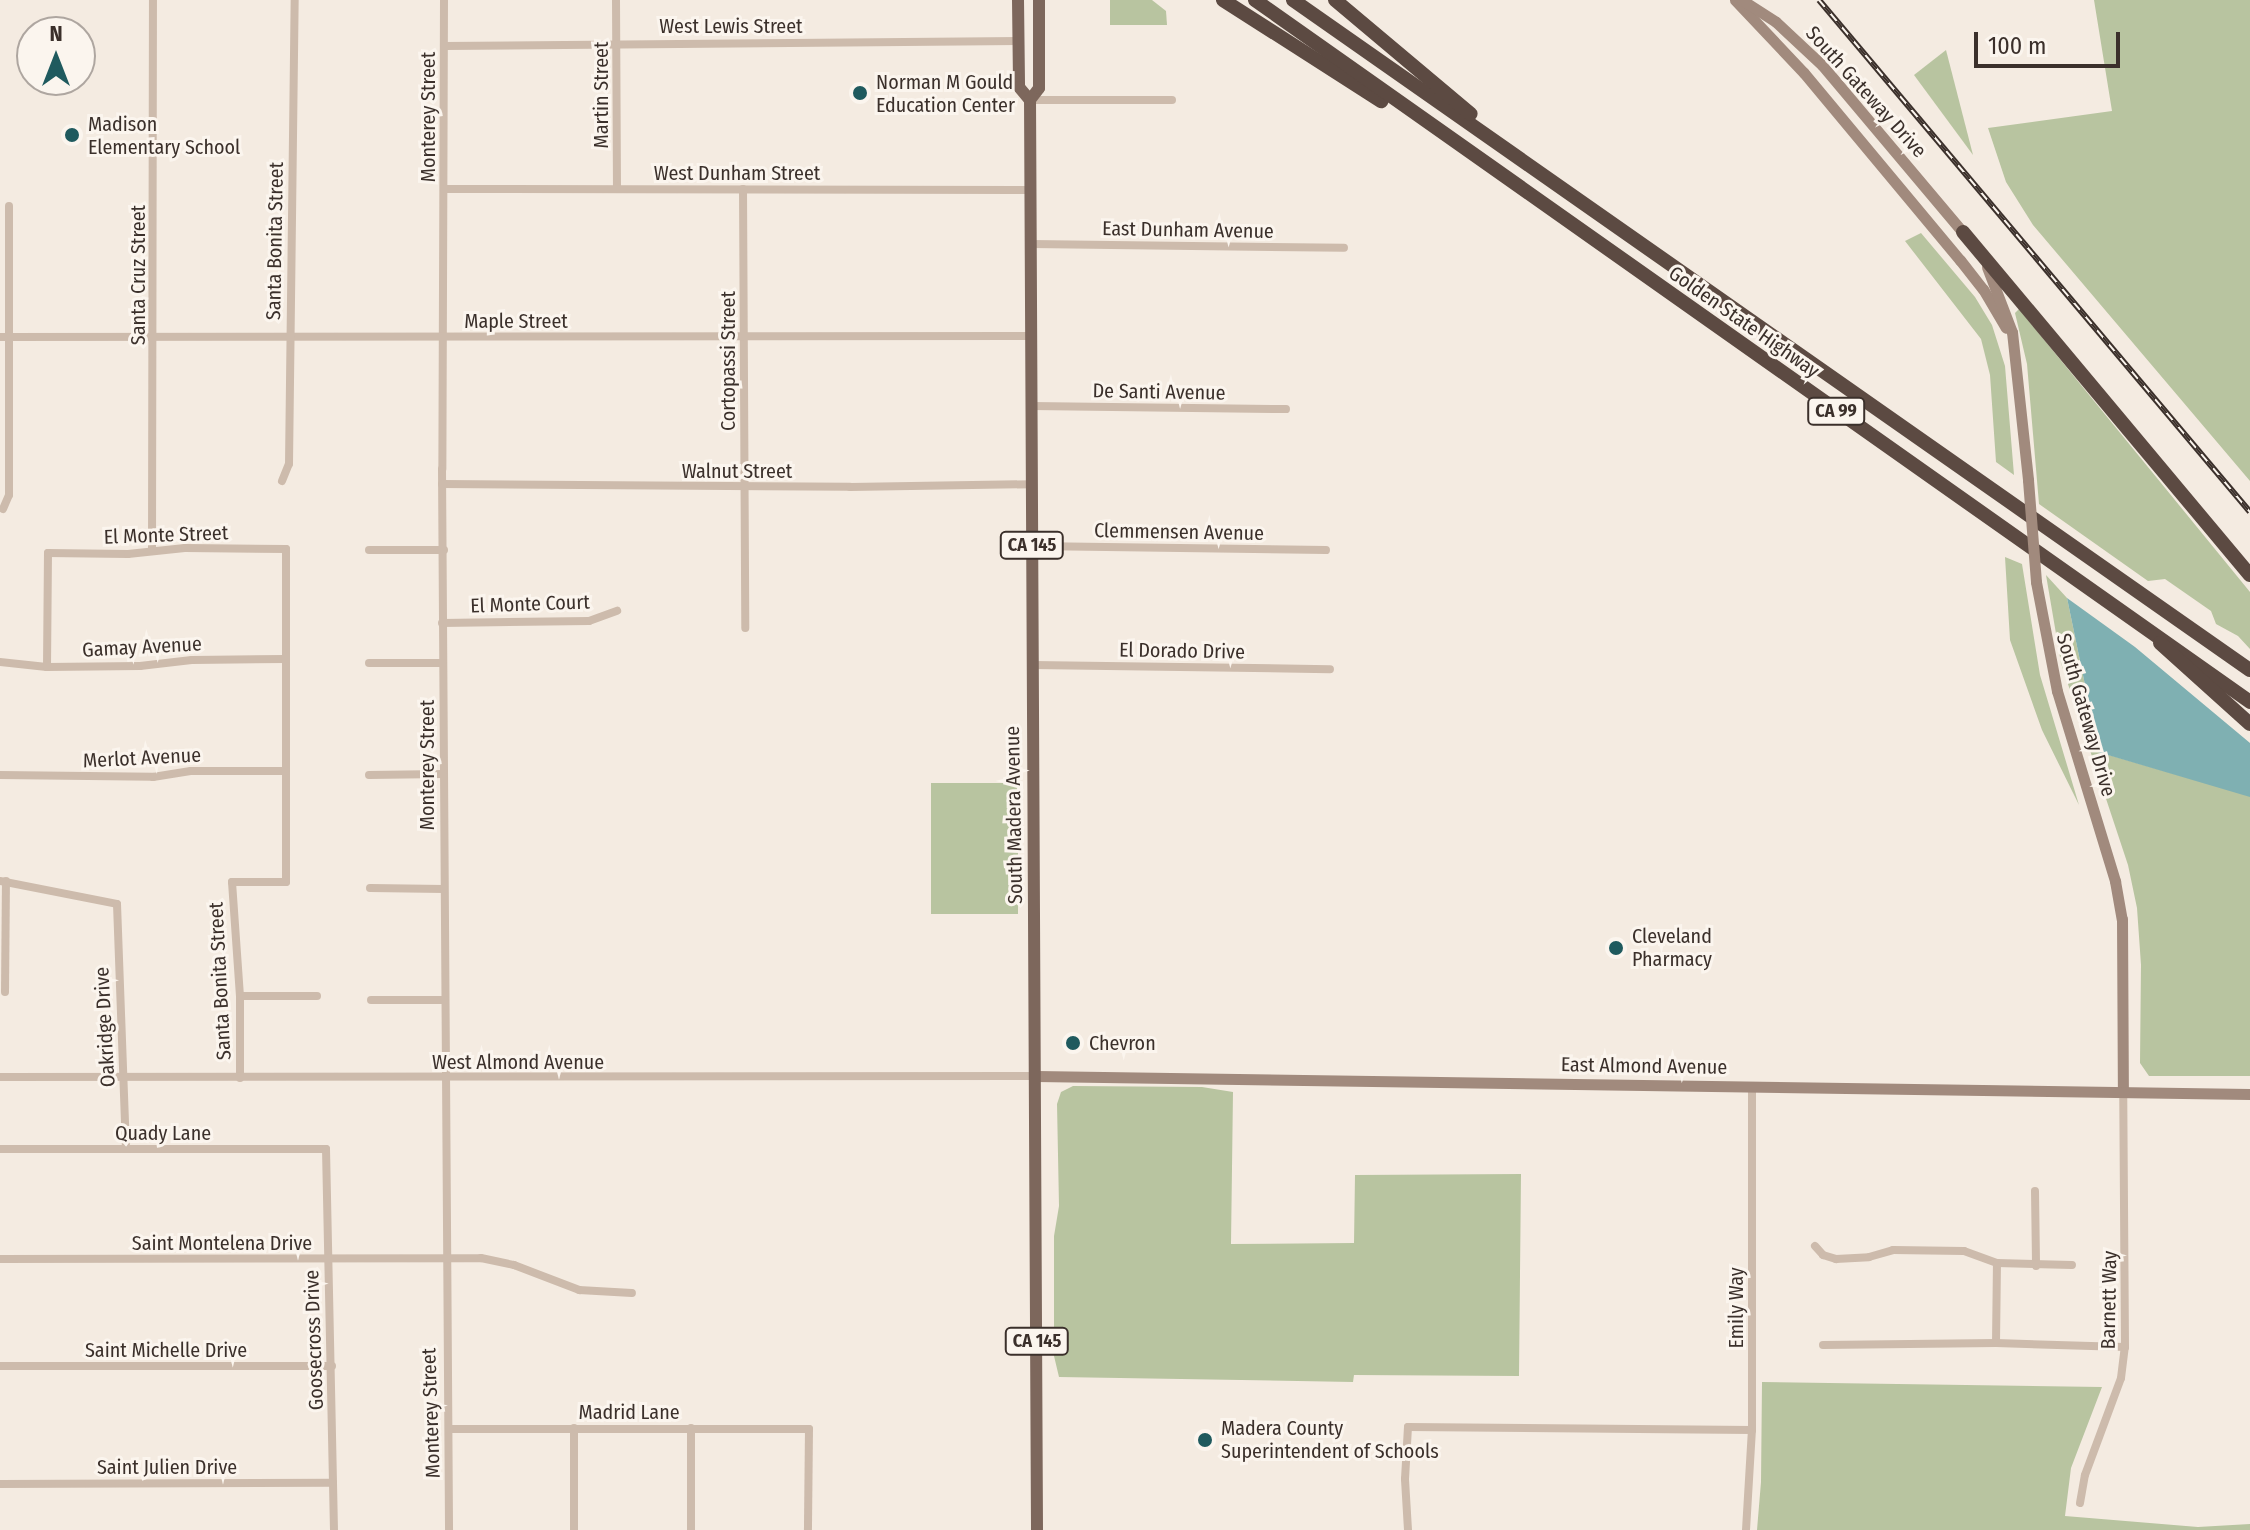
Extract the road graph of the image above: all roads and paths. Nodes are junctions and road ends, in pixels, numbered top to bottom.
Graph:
1 (153, 0) edge
2 (295, 0) edge
3 (444, 0) edge
4 (616, 0) edge
5 (1018, 0) edge
6 (1039, 0) edge
7 (1223, 0) edge
8 (1255, 0) edge
9 (1293, 0) edge
10 (1335, 0) edge
11 (1735, 0) edge
12 (1742, 0) edge
13 (1019, 41) junction
14 (616, 42) junction
15 (444, 46) junction
16 (1030, 100) junction
17 (1172, 100) dead end
18 (1542, 173) junction
19 (444, 189) junction
20 (617, 189) junction
21 (743, 189) junction
22 (1031, 190) junction
23 (1525, 192) junction
24 (1932, 195) junction
25 (9, 206) dead end
26 (1916, 208) junction
27 (1963, 232) junction
28 (1031, 244) junction
29 (1344, 248) dead end
30 (442, 336) junction
31 (1031, 336) junction
32 (4, 337) edge
33 (290, 337) junction
34 (154, 338) junction
35 (744, 339) junction
36 (2014, 347) junction
37 (1032, 406) junction
38 (1286, 409) dead end
39 (282, 481) dead end
40 (442, 484) junction
41 (1032, 484) junction
42 (745, 487) junction
43 (3, 509) dead end
44 (1032, 546) junction
45 (369, 550) dead end
46 (444, 550) junction
47 (1326, 550) dead end
48 (152, 551) junction
49 (2250, 575) edge
50 (617, 611) dead end
51 (442, 623) junction
52 (745, 628) dead end
53 (2147, 628) junction
54 (285, 659) junction
55 (0, 662) edge
56 (369, 663) dead end
57 (443, 663) junction
58 (1033, 665) junction
59 (47, 667) junction
60 (1330, 669) dead end
61 (2250, 670) edge
62 (2250, 702) edge
63 (2250, 724) edge
64 (286, 771) junction
65 (443, 774) junction
66 (0, 775) edge
67 (369, 775) dead end
68 (3, 881) edge
69 (370, 888) dead end
70 (444, 889) junction
71 (5, 992) dead end
72 (240, 996) junction
73 (317, 996) dead end
74 (371, 1000) dead end
75 (445, 1000) junction
76 (1036, 1076) junction
77 (0, 1077) edge
78 (124, 1078) junction
79 (240, 1078) junction
80 (445, 1078) junction
81 (1752, 1086) junction
82 (2123, 1091) junction
83 (2250, 1094) edge
84 (0, 1149) edge
85 (126, 1149) junction
86 (326, 1149) joint
87 (2035, 1191) dead end
88 (1815, 1246) dead end
89 (445, 1257) junction
90 (0, 1259) edge
91 (328, 1260) junction
92 (1997, 1263) junction
93 (2072, 1265) dead end
94 (2036, 1266) junction
95 (632, 1293) dead end
96 (1996, 1343) junction
97 (1823, 1345) dead end
98 (2125, 1347) junction
99 (0, 1366) edge
100 (332, 1366) junction
101 (574, 1428) junction
102 (691, 1428) junction
103 (449, 1429) junction
104 (1752, 1430) junction
105 (333, 1483) junction
106 (0, 1484) edge
107 (2080, 1503) dead end
108 (334, 1530) edge
109 (449, 1530) edge
110 (574, 1530) edge
111 (691, 1530) edge
112 (808, 1530) edge
113 (1037, 1530) edge
114 (1408, 1530) edge
115 (1746, 1530) edge

1 - 34 street, Santa Cruz Street
2 - 33 street, Santa Bonita Street
3 - 15 street, Monterey Street
4 - 14 street, Martin Street
5 - 13 main road, South Madera Avenue / CA 145
6 - 16 main road, South Madera Avenue / CA 145
7 - 23 highway
8 - 23 highway, Golden State Highway / CA 99
9 - 18 highway, Golden State Highway / CA 99
10 - 18 highway
11 - 26 main road, South Gateway Drive
12 - 24 main road, South Gateway Drive
13 - 14 street, West Lewis Street
13 - 16 main road, South Madera Avenue / CA 145
14 - 15 street, West Lewis Street
14 - 20 street, Martin Street
15 - 19 street, Monterey Street
16 - 17 street
16 - 22 main road, South Madera Avenue / CA 145
18 - 61 highway, Golden State Highway / CA 99
19 - 20 street, West Dunham Street
19 - 30 street, Monterey Street
20 - 21 street, West Dunham Street
21 - 22 street, West Dunham Street
21 - 35 street, Cortopassi Street
22 - 28 main road, South Madera Avenue / CA 145
23 - 53 highway, Golden State Highway / CA 99
24 - 26 main road
24 - 27 main road, South Gateway Drive
25 - 32 street
26 - 36 main road, South Gateway Drive
27 - 36 main road, South Gateway Drive
27 - 49 highway
28 - 29 street, East Dunham Avenue
28 - 31 main road, South Madera Avenue / CA 145
30 - 33 street, Maple Street
30 - 35 street, Maple Street
30 - 40 street, Monterey Street
31 - 35 street, Maple Street
31 - 37 main road, South Madera Avenue / CA 145
32 - 34 street, Maple Street
32 - 43 street
33 - 34 street, Maple Street
33 - 39 street, Santa Bonita Street
34 - 48 street, Santa Cruz Street
35 - 42 street, Cortopassi Street
36 - 82 main road, South Gateway Drive, bridge
37 - 38 street, De Santi Avenue
37 - 41 main road, South Madera Avenue / CA 145
40 - 42 street, Walnut Street
40 - 46 street, Monterey Street
41 - 42 street, Walnut Street
41 - 44 main road, South Madera Avenue / CA 145
42 - 52 street, Cortopassi Street
44 - 47 street, Clemmensen Avenue
44 - 58 main road, South Madera Avenue / CA 145
45 - 46 street
46 - 51 street, Monterey Street
48 - 54 street, El Monte Street
48 - 59 street, El Monte Street
50 - 51 street, El Monte Court
51 - 57 street, Monterey Street
53 - 62 highway, Golden State Highway / CA 99
53 - 63 highway
54 - 59 street, Gamay Avenue
54 - 64 street
55 - 59 street, Gamay Avenue
56 - 57 street
57 - 65 street, Monterey Street
58 - 60 street, El Dorado Drive
58 - 76 main road, South Madera Avenue / CA 145
64 - 66 street, Merlot Avenue
64 - 72 street, Santa Bonita Street
65 - 67 street
65 - 70 street, Monterey Street
68 - 71 street
68 - 78 street, Oakridge Drive
69 - 70 street
70 - 75 street, Monterey Street
72 - 73 street
72 - 79 street, Santa Bonita Street
74 - 75 street
75 - 80 street, Monterey Street
76 - 80 street, West Almond Avenue
76 - 81 main road, East Almond Avenue
76 - 113 main road, South Madera Avenue / CA 145
77 - 78 street, West Almond Avenue
78 - 79 street, West Almond Avenue
78 - 85 street, Oakridge Drive
79 - 80 street, West Almond Avenue
80 - 89 street, Monterey Street
81 - 82 main road, East Almond Avenue
81 - 104 street, Emily Way
82 - 83 main road, East Almond Avenue
82 - 98 street, Barnett Way
84 - 85 street, Quady Lane
85 - 86 street, Quady Lane
86 - 91 street, Goosecross Drive
87 - 94 street
88 - 92 street
89 - 91 street, Saint Montelena Drive
89 - 95 street, Saint Montelena Drive
89 - 103 street, Monterey Street
90 - 91 street, Saint Montelena Drive
91 - 100 street, Goosecross Drive
92 - 94 street
92 - 96 street
93 - 94 street
96 - 97 street
96 - 98 street
98 - 107 street, Barnett Way
99 - 100 street, Saint Michelle Drive
100 - 105 street, Goosecross Drive
101 - 102 street, Madrid Lane
101 - 103 street, Madrid Lane
101 - 110 street
102 - 111 street
102 - 112 street, Madrid Lane
103 - 109 street, Monterey Street
104 - 114 street
104 - 115 street, Emily Way
105 - 106 street, Saint Julien Drive
105 - 108 street, Goosecross Drive

